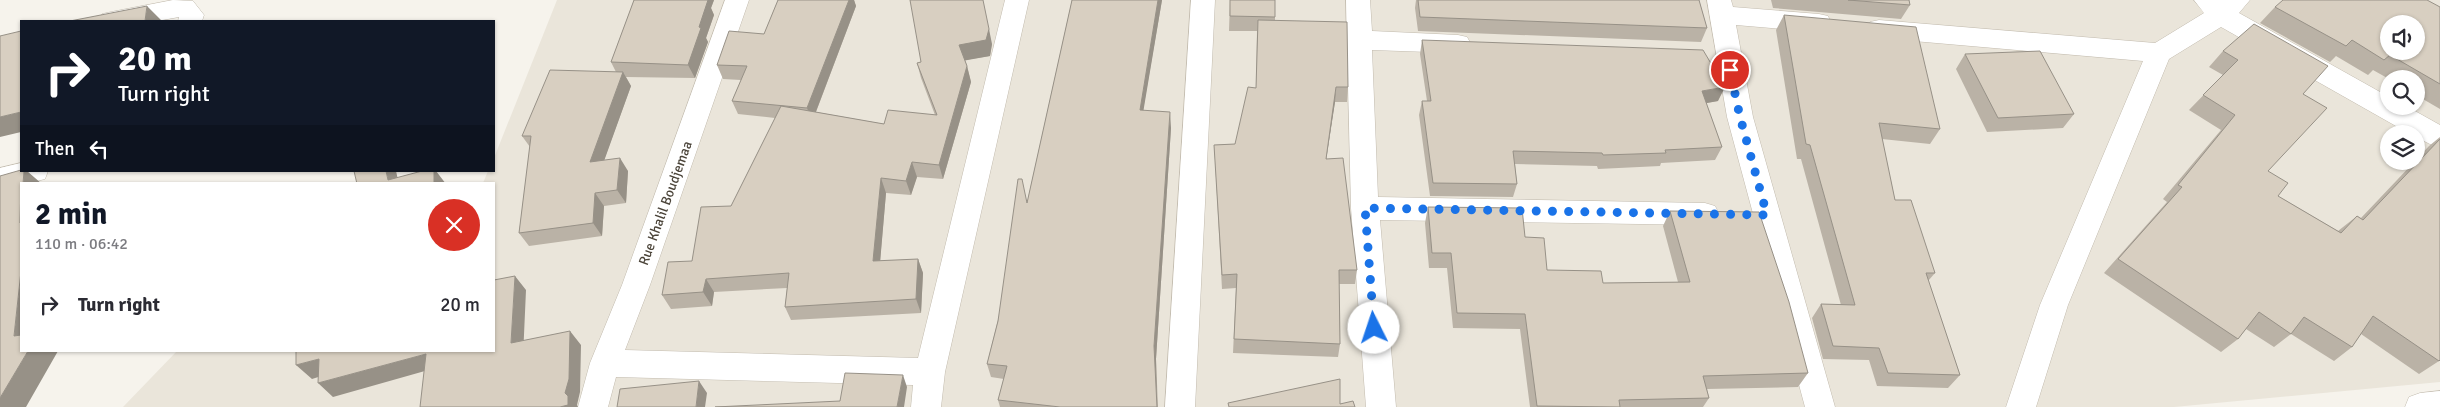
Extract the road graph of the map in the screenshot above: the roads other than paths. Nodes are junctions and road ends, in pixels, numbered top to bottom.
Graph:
1 (737, 0) edge
2 (1018, 0) edge
3 (1203, 0) edge
4 (1358, 0) edge
5 (2222, 5) edge
6 (1720, 8) edge
7 (116, 20) edge
8 (190, 20) edge
9 (1359, 40) junction
10 (1479, 44) edge
11 (2159, 53) junction
12 (2440, 138) edge
13 (31, 172) edge
14 (0, 179) edge
15 (1365, 208) junction
16 (1767, 215) junction
17 (605, 363) junction
18 (930, 372) junction
19 (2440, 405) edge
20 (592, 407) edge
21 (926, 407) edge
22 (1180, 407) edge
23 (1381, 407) edge
24 (1820, 407) edge
25 (2021, 407) edge
26 (2420, 407) edge

1 - 17 street, Rue Khalil Boudjemaa
2 - 18 street
3 - 22 street
4 - 9 street
5 - 11 street
5 - 12 street
6 - 11 street
6 - 16 street
7 - 8 street
9 - 10 street
9 - 15 street
11 - 25 street
13 - 14 street
15 - 16 street
15 - 23 street
16 - 24 street
17 - 18 street
17 - 20 street, Rue Khalil Boudjemaa
18 - 21 street
19 - 26 street

